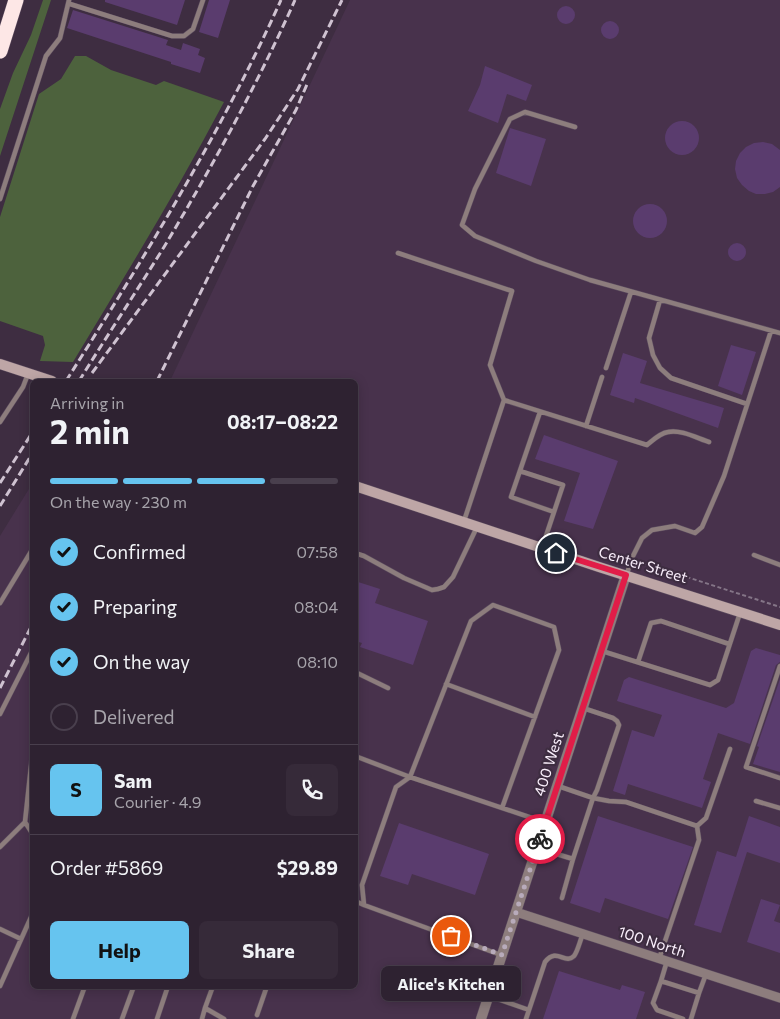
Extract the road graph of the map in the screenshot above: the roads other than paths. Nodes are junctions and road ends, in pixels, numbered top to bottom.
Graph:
1 (16, 0) edge
2 (203, 0) edge
3 (69, 2) edge
4 (0, 51) edge
5 (575, 127) dead end
6 (0, 199) edge
7 (398, 252) dead end
8 (631, 292) junction
9 (660, 300) junction
10 (771, 331) junction
11 (780, 333) edge
12 (0, 364) edge
13 (606, 368) dead end
14 (29, 373) junction
15 (602, 378) dead end
16 (46, 379) edge
17 (504, 400) junction
18 (748, 404) junction
19 (540, 412) junction
20 (0, 422) edge
21 (586, 426) junction
22 (709, 442) dead end
23 (520, 471) junction
24 (358, 487) edge
25 (554, 512) junction
26 (463, 522) junction
27 (477, 527) junction
28 (542, 548) junction
29 (30, 553) edge
30 (358, 555) edge
31 (754, 556) dead end
32 (780, 565) edge
33 (626, 575) junction
34 (0, 603) edge
35 (740, 612) junction
36 (780, 625) edge
37 (729, 644) junction
38 (602, 651) junction
39 (30, 655) edge
40 (638, 662) junction
41 (780, 666) edge
42 (358, 673) edge
43 (446, 684) junction
44 (388, 688) dead end
45 (583, 708) junction
46 (0, 714) edge
47 (535, 717) junction
48 (730, 748) dead end
49 (358, 757) edge
50 (30, 776) edge
51 (410, 777) junction
52 (780, 778) edge
53 (558, 786) junction
54 (593, 798) junction
55 (756, 801) dead end
56 (502, 808) junction
57 (780, 808) edge
58 (25, 822) junction
59 (546, 822) junction
60 (697, 826) junction
61 (30, 830) edge
62 (0, 847) edge
63 (537, 848) junction
64 (573, 859) junction
65 (562, 898) dead end
66 (358, 902) edge
67 (364, 905) junction
68 (516, 912) junction
69 (30, 920) edge
70 (0, 929) edge
71 (583, 934) junction
72 (21, 940) junction
73 (502, 955) junction
74 (663, 960) junction
75 (706, 974) junction
76 (2, 975) edge
77 (661, 981) junction
78 (0, 986) edge
79 (84, 989) edge
80 (133, 989) edge
81 (167, 989) edge
82 (212, 989) edge
83 (266, 989) edge
84 (698, 993) junction
85 (489, 996) junction
86 (780, 998) edge
87 (205, 1008) junction
88 (529, 1010) junction
89 (257, 1015) dead end
90 (73, 1019) edge
91 (122, 1019) edge
92 (157, 1019) edge
93 (202, 1019) edge
94 (224, 1019) edge
95 (481, 1019) edge
96 (526, 1019) edge
97 (683, 1019) edge
98 (692, 1019) edge

1 - 4 highway
2 - 3 lane
3 - 6 lane
5 - 8 lane
7 - 17 lane
8 - 9 lane
8 - 13 lane
9 - 10 lane
9 - 18 lane
10 - 11 lane
10 - 18 lane
12 - 14 main road
14 - 16 main road
14 - 20 lane
15 - 21 lane
17 - 19 lane
17 - 26 lane
18 - 33 lane
19 - 21 lane
19 - 23 lane
21 - 22 lane
23 - 25 lane
23 - 25 lane
24 - 26 main road, Center Street
25 - 28 lane
26 - 27 main road, Center Street
27 - 28 main road, Center Street
27 - 30 lane
28 - 33 main road, Center Street
29 - 34 lane
31 - 32 lane
33 - 35 main road, Center Street
33 - 38 street, 400 West
35 - 36 main road, Center Street
35 - 37 lane
37 - 40 lane
37 - 40 lane
38 - 40 lane
38 - 45 street, 400 West
39 - 46 lane
41 - 52 lane
42 - 44 lane
43 - 47 lane
43 - 47 lane
43 - 51 lane
45 - 53 street, 400 West
45 - 54 lane
47 - 56 lane
48 - 60 lane
49 - 51 lane
50 - 58 lane
51 - 56 lane
51 - 67 lane
53 - 54 lane
53 - 59 street, 400 West
54 - 60 lane
54 - 64 lane
55 - 57 lane
56 - 59 lane
58 - 61 lane
58 - 62 lane
59 - 63 street, 400 West
60 - 74 lane
63 - 64 lane
63 - 68 street, 400 West
64 - 65 lane
66 - 67 lane
67 - 73 lane
68 - 71 street, 100 North
68 - 73 street, 400 West
69 - 72 lane
70 - 72 lane
71 - 74 street, 100 North
71 - 88 lane
72 - 76 lane
73 - 85 street, 400 West
74 - 75 street, 100 North
74 - 77 lane
75 - 84 lane
75 - 86 street, 100 North
76 - 78 lane
77 - 84 lane
77 - 97 lane
79 - 90 lane
80 - 91 lane
81 - 92 lane
82 - 87 lane
83 - 89 lane
84 - 98 lane
85 - 88 lane
85 - 95 street, 400 West
87 - 93 lane
87 - 94 lane
88 - 96 lane

